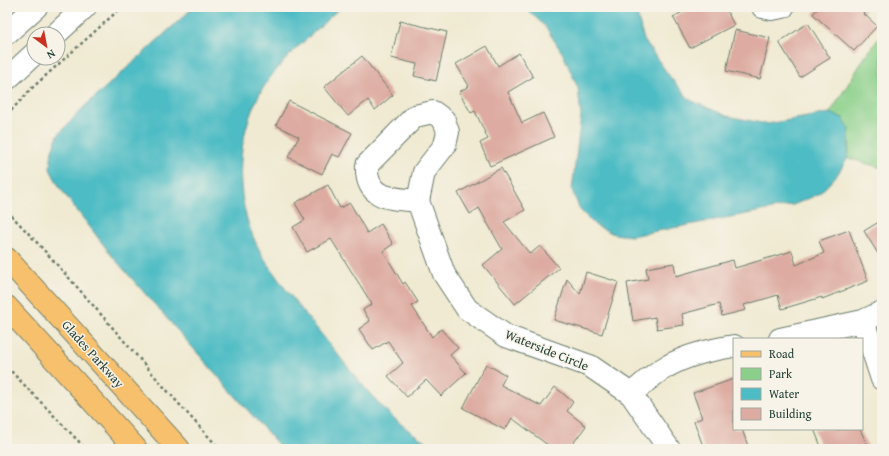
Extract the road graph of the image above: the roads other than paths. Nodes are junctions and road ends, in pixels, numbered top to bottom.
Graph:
1 (36, 7) edge
2 (85, 7) edge
3 (763, 7) edge
4 (783, 7) edge
5 (65, 26) edge
6 (7, 33) edge
7 (26, 61) edge
8 (7, 79) edge
9 (418, 201) dead end
10 (7, 259) edge
11 (7, 307) edge
12 (873, 317) edge
13 (784, 338) edge
14 (733, 346) edge
15 (882, 379) edge
16 (631, 394) junction
17 (136, 449) edge
18 (179, 449) edge
19 (669, 449) edge

1 - 6 street
2 - 5 street
3 - 4 street
7 - 8 street
9 - 16 street, Waterside Circle
10 - 18 main road, Glades Parkway
11 - 17 main road
12 - 13 street
12 - 15 street
14 - 16 street
16 - 19 street, Waterside Circle

